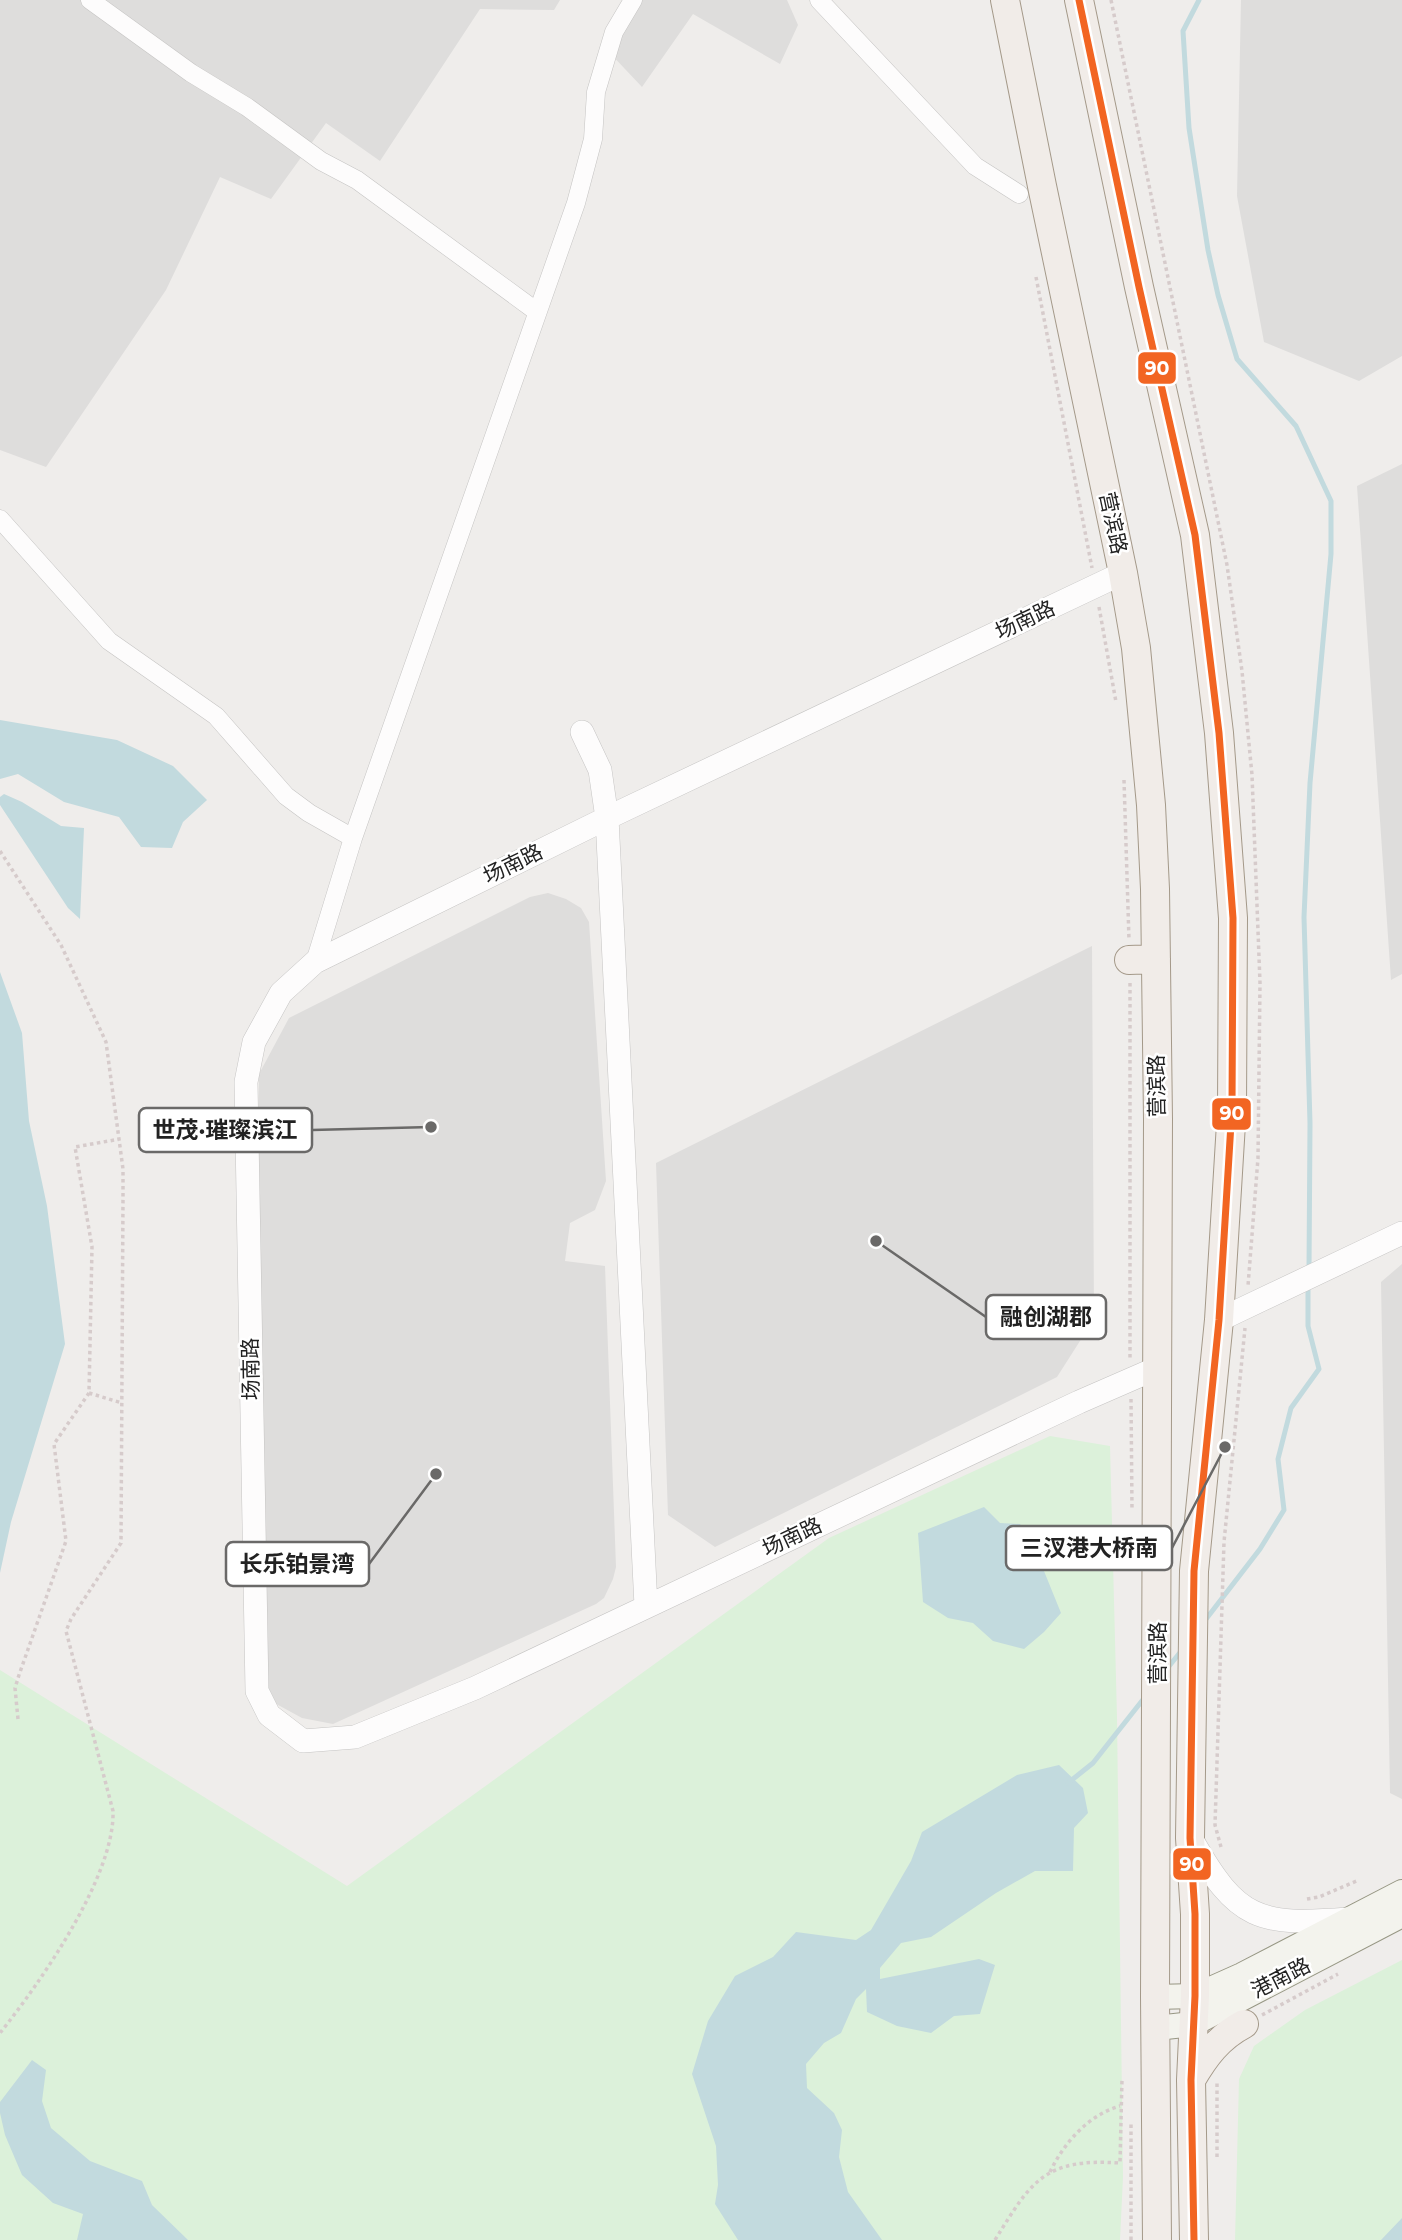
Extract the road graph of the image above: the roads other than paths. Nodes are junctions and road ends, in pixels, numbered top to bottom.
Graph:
1 (90, 0) edge
2 (633, 0) edge
3 (819, 0) edge
4 (1005, 0) edge
5 (1079, 0) edge
6 (1019, 194) dead end
7 (536, 311) junction
8 (0, 519) edge
9 (1123, 573) junction
10 (582, 732) dead end
11 (607, 818) junction
12 (353, 838) junction
13 (315, 962) junction
14 (1402, 1233) edge
15 (1219, 1320) junction
16 (1157, 1367) junction
17 (646, 1606) junction
18 (1190, 1838) junction
19 (1402, 1892) edge
20 (1402, 1915) edge
21 (1351, 1919) junction
22 (1195, 1996) junction
23 (1155, 1997) junction
24 (1193, 2024) junction
25 (1244, 2024) road end
26 (1156, 2028) junction
27 (1204, 2077) junction
28 (1157, 2240) edge
29 (1194, 2240) edge

1 - 7 street
2 - 7 street
3 - 6 street
4 - 9 main road, 营滨路
5 - 15 main road, 营滨路
7 - 12 street
8 - 12 street
9 - 11 street, 场南路
9 - 16 main road, 营滨路
10 - 11 street
11 - 13 street, 场南路
11 - 17 street
12 - 13 street
13 - 17 street, 场南路
14 - 15 street
15 - 18 main road, 营滨路
16 - 17 street, 场南路
16 - 23 main road, 营滨路
18 - 21 street
18 - 22 main road, 营滨路
19 - 21 main road, 港南路
20 - 24 main road, 港南路
21 - 22 main road, 港南路
22 - 23 main road, 港南路
22 - 24 main road, 营滨路
23 - 26 main road, 营滨路
24 - 26 main road, 港南路
24 - 27 main road, 营滨路
25 - 27 main road
26 - 28 main road, 营滨路
27 - 29 main road, 营滨路

